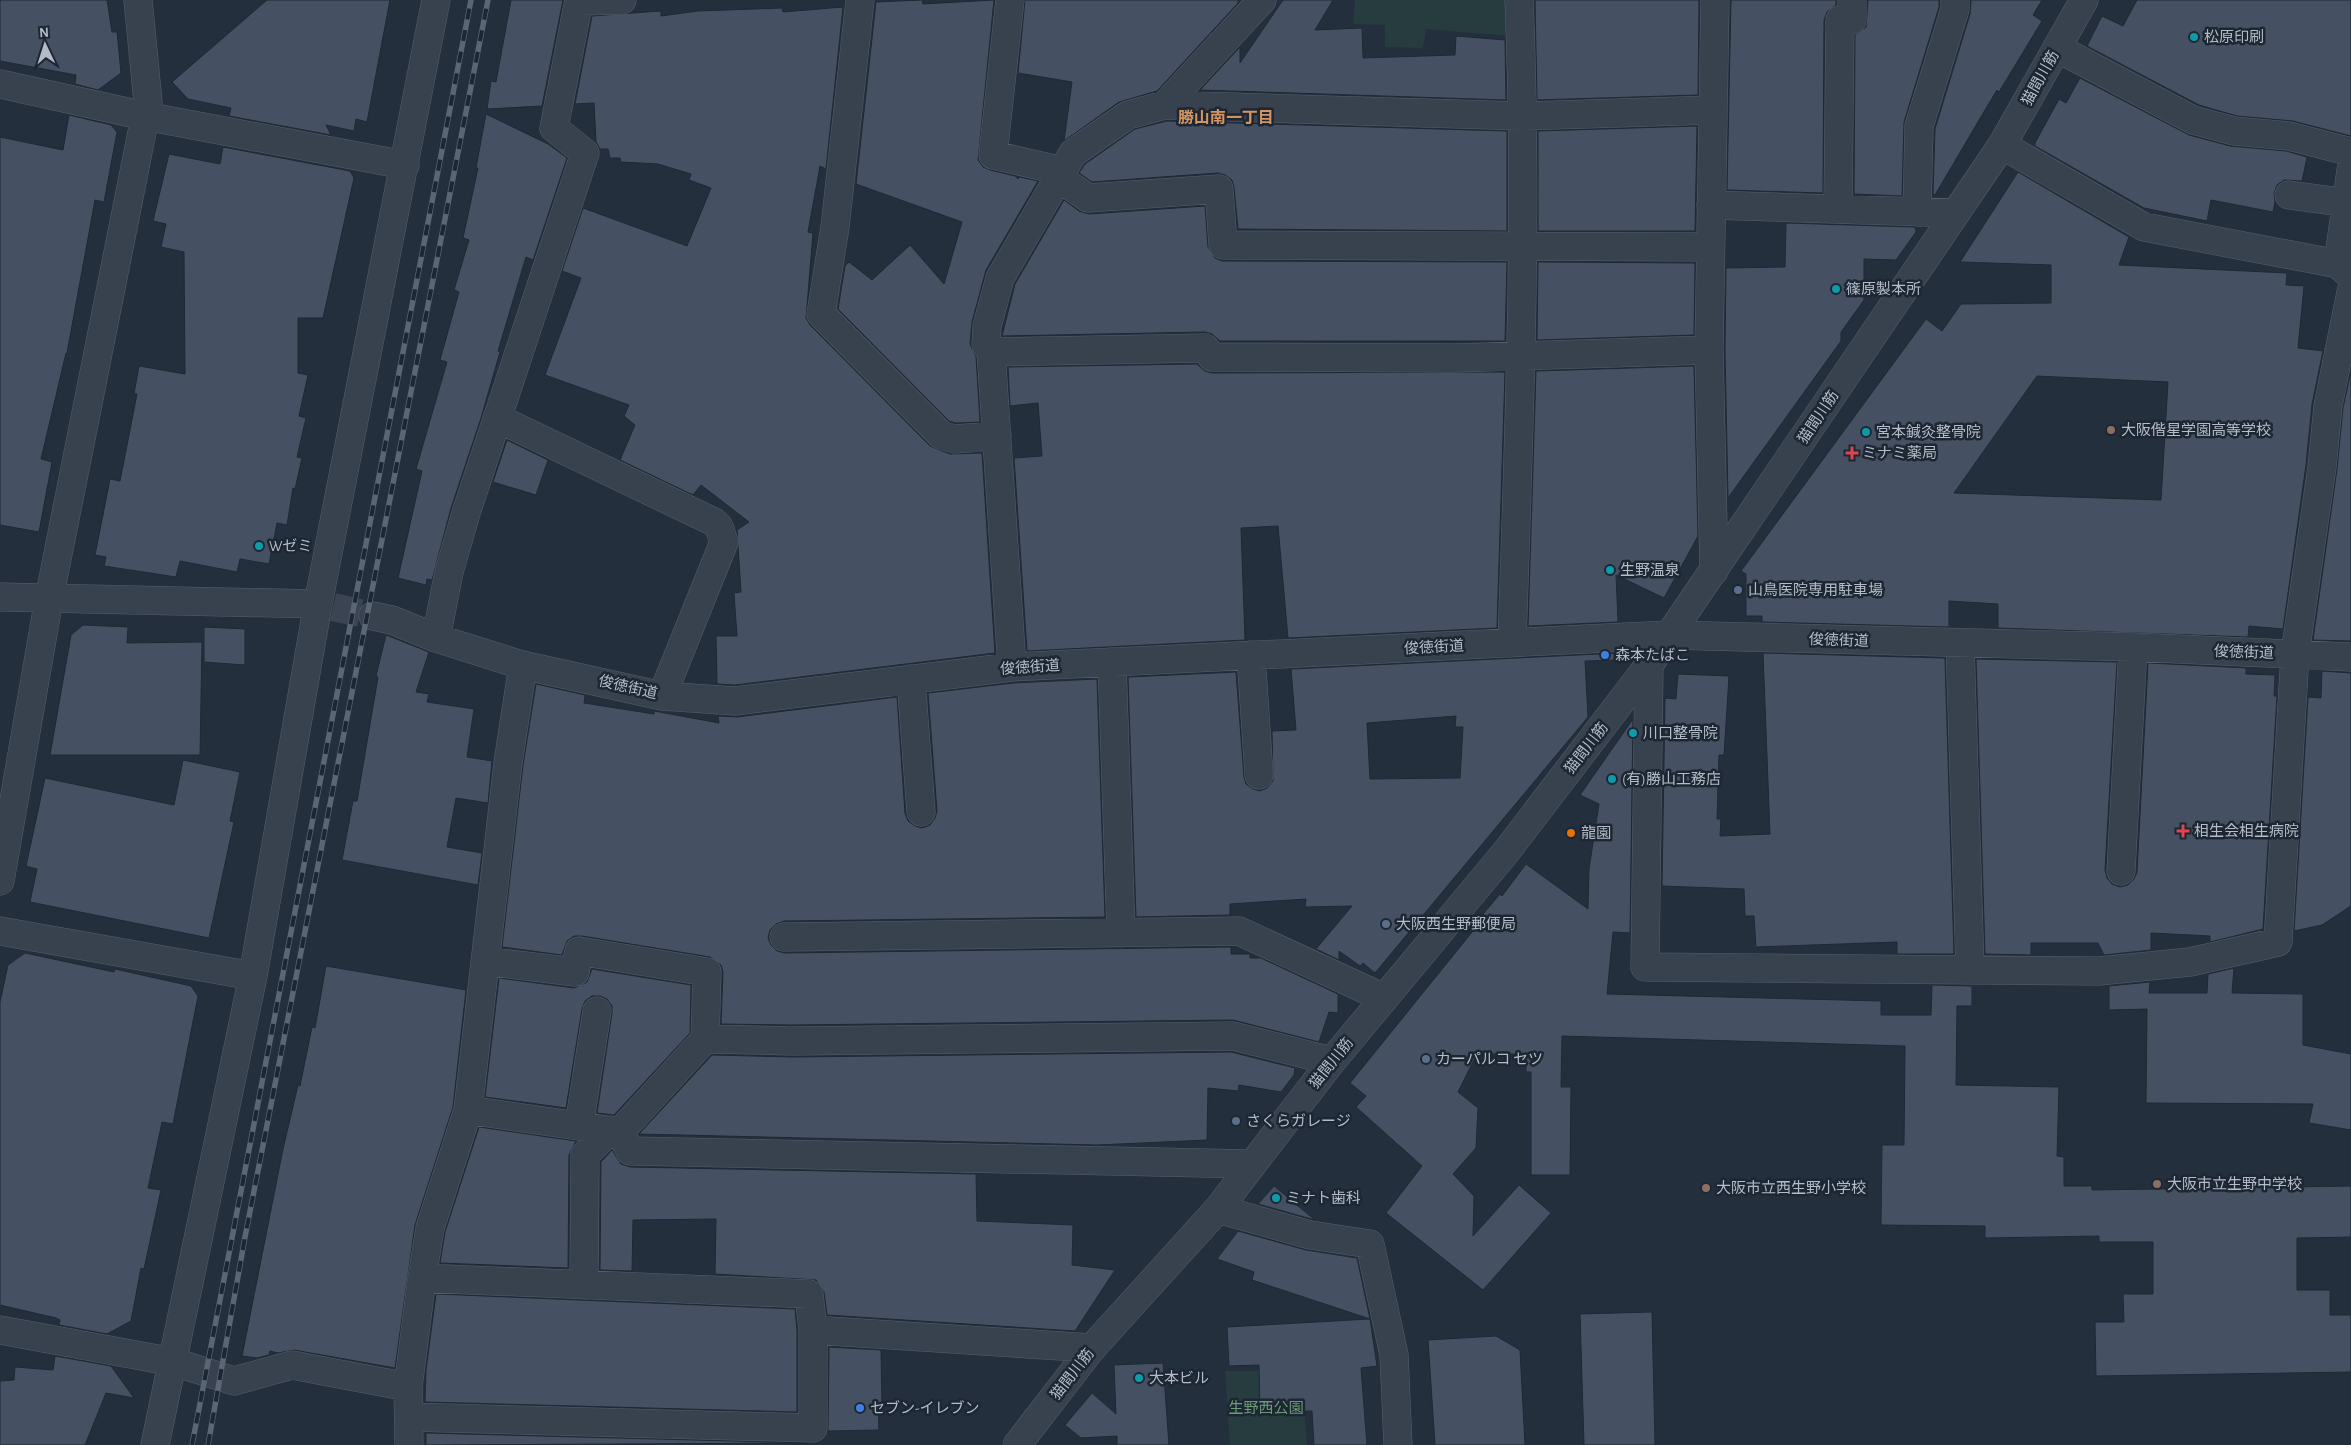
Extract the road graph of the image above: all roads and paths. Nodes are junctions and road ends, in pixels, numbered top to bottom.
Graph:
1 (138, 0) edge
2 (436, 0) edge
3 (622, 0) edge
4 (860, 0) edge
5 (1010, 0) edge
6 (1262, 0) edge
7 (1519, 0) edge
8 (1714, 0) edge
9 (1852, 0) edge
10 (1955, 0) edge
11 (2084, 0) edge
12 (579, 1) edge
13 (2057, 48) junction
14 (0, 84) edge
15 (1165, 105) junction
16 (1713, 110) junction
17 (145, 116) junction
18 (1522, 116) junction
19 (2002, 145) junction
20 (2351, 152) edge
21 (405, 165) junction
22 (2351, 170) edge
23 (1061, 174) junction
24 (2289, 195) dead end
25 (2348, 204) junction
26 (1711, 205) junction
27 (1838, 209) junction
28 (1917, 212) junction
29 (1956, 213) junction
30 (1522, 244) junction
31 (1710, 246) junction
32 (2344, 270) edge
33 (2351, 292) edge
34 (1709, 350) junction
35 (991, 352) junction
36 (1521, 356) junction
37 (498, 418) junction
38 (997, 436) junction
39 (1714, 571) junction
40 (0, 597) edge
41 (49, 599) junction
42 (325, 606) junction
43 (373, 616) tunnel mouth
44 (1668, 635) junction
45 (436, 638) junction
46 (1512, 643) junction
47 (1960, 643) junction
48 (2133, 647) junction
49 (2295, 654) junction
50 (1251, 655) junction
51 (2351, 657) edge
52 (1112, 662) junction
53 (520, 664) junction
54 (1649, 666) junction
55 (1012, 667) junction
56 (912, 679) junction
57 (662, 696) junction
58 (1259, 775) dead end
59 (921, 812) dead end
60 (2121, 871) dead end
61 (0, 881) edge
62 (0, 931) edge
63 (1121, 932) junction
64 (784, 937) dead end
65 (485, 961) junction
66 (1970, 969) junction
67 (253, 976) junction
68 (1384, 998) junction
69 (597, 1011) dead end
70 (705, 1039) junction
71 (1332, 1061) junction
72 (468, 1110) junction
73 (579, 1126) junction
74 (615, 1131) junction
75 (1251, 1164) junction
76 (1218, 1210) junction
77 (422, 1278) junction
78 (584, 1285) junction
79 (0, 1330) edge
80 (813, 1330) junction
81 (1092, 1348) junction
82 (174, 1362) junction
83 (408, 1387) junction
84 (410, 1417) junction
85 (155, 1445) edge
86 (409, 1445) edge
87 (1017, 1445) edge
88 (1398, 1445) edge

1 - 17 street
2 - 21 street
3 - 12 street
4 - 38 street
5 - 23 street
6 - 15 street
7 - 18 street
8 - 16 street
9 - 27 street
10 - 28 street
11 - 13 street, 猫間川筋
12 - 37 street
13 - 19 street, 猫間川筋
13 - 20 street
14 - 17 street
15 - 18 street
15 - 23 street
16 - 18 street
16 - 26 street
17 - 21 street
17 - 41 street
18 - 30 street
19 - 29 street, 猫間川筋
19 - 32 street
21 - 42 street
22 - 25 street
23 - 30 street
23 - 35 street
24 - 25 street
25 - 32 street
26 - 27 street
26 - 31 street
27 - 28 street
28 - 29 street
29 - 39 street, 猫間川筋
30 - 31 street
30 - 36 street
31 - 34 street
33 - 49 street
34 - 36 street
34 - 39 street
35 - 36 street
35 - 38 street
36 - 46 street
37 - 45 street
37 - 57 street
38 - 55 street
39 - 44 street, 猫間川筋
40 - 41 street
41 - 42 street
41 - 61 street
42 - 67 street
43 - 45 street, 俊徳街道
44 - 46 street, 俊徳街道
44 - 47 street, 俊徳街道
44 - 54 street, 猫間川筋
45 - 53 street, 俊徳街道
46 - 50 street, 俊徳街道
47 - 48 street, 俊徳街道
47 - 66 street
48 - 49 street, 俊徳街道
48 - 60 street
49 - 51 street, 俊徳街道
49 - 66 street
50 - 52 street, 俊徳街道
50 - 58 street
52 - 55 street, 俊徳街道
52 - 63 street
53 - 57 street, 俊徳街道
53 - 65 street
54 - 66 street
54 - 68 street, 猫間川筋
55 - 56 street, 俊徳街道
56 - 57 street, 俊徳街道
56 - 59 street
62 - 67 street
63 - 64 street
63 - 68 street
65 - 70 street
65 - 72 street
67 - 82 street
68 - 71 street, 猫間川筋
69 - 73 street
70 - 71 street
70 - 74 street
71 - 75 street, 猫間川筋
72 - 73 street
72 - 77 street
73 - 74 street
74 - 75 street
74 - 78 street
75 - 76 street, 猫間川筋
76 - 81 street, 猫間川筋
76 - 88 street
77 - 78 street
77 - 83 street
78 - 80 street
79 - 82 street
80 - 81 street
80 - 84 street
81 - 87 street, 猫間川筋
82 - 83 street
82 - 85 street
83 - 84 street
84 - 86 street

